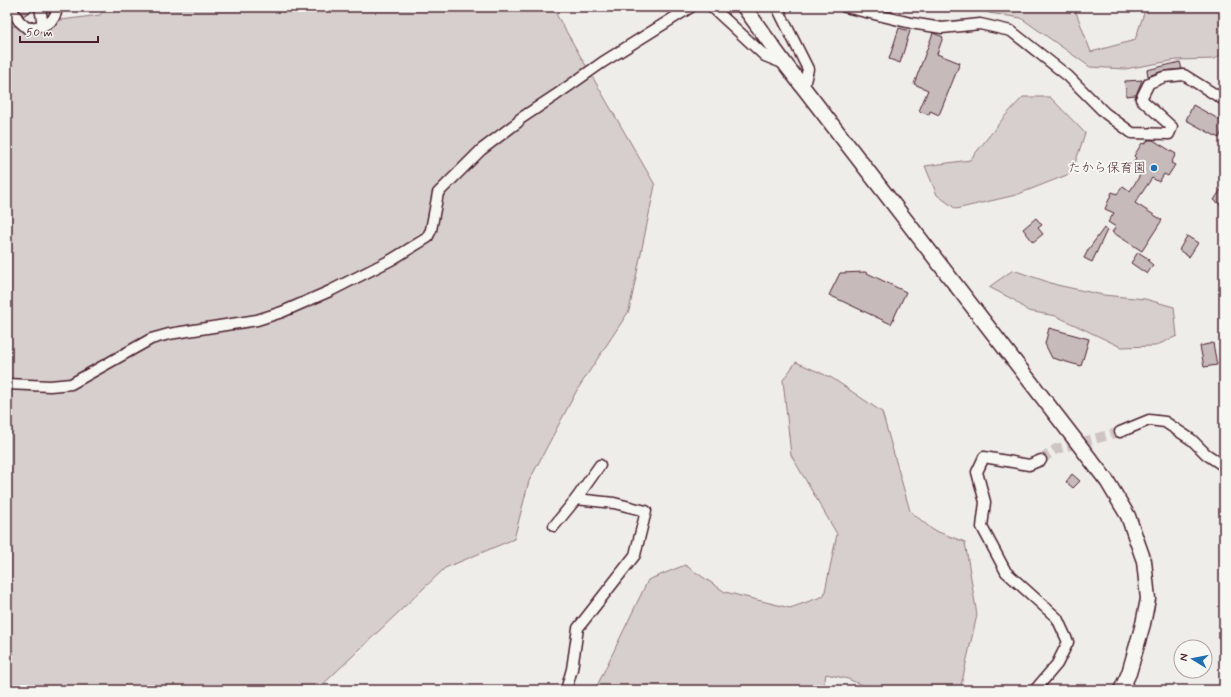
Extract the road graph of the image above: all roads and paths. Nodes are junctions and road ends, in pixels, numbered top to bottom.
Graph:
1 (10, 7) edge
2 (40, 7) edge
3 (57, 7) edge
4 (691, 7) edge
5 (712, 7) edge
6 (744, 7) edge
7 (777, 7) edge
8 (853, 8) edge
9 (43, 26) junction
10 (786, 65) junction
11 (804, 86) junction
12 (1224, 100) edge
13 (7, 384) edge
14 (1120, 432) tunnel mouth
15 (1041, 460) tunnel mouth
16 (600, 465) dead end
17 (1224, 466) edge
18 (576, 499) junction
19 (554, 526) dead end
20 (566, 690) edge
21 (1035, 690) edge
22 (1121, 690) edge

1 - 9 street
2 - 9 street
3 - 9 street
4 - 13 street
5 - 10 street
6 - 10 street
7 - 11 street
8 - 12 street
10 - 11 street
11 - 22 street
14 - 17 street
15 - 21 street
16 - 18 street
18 - 19 street
18 - 20 street

